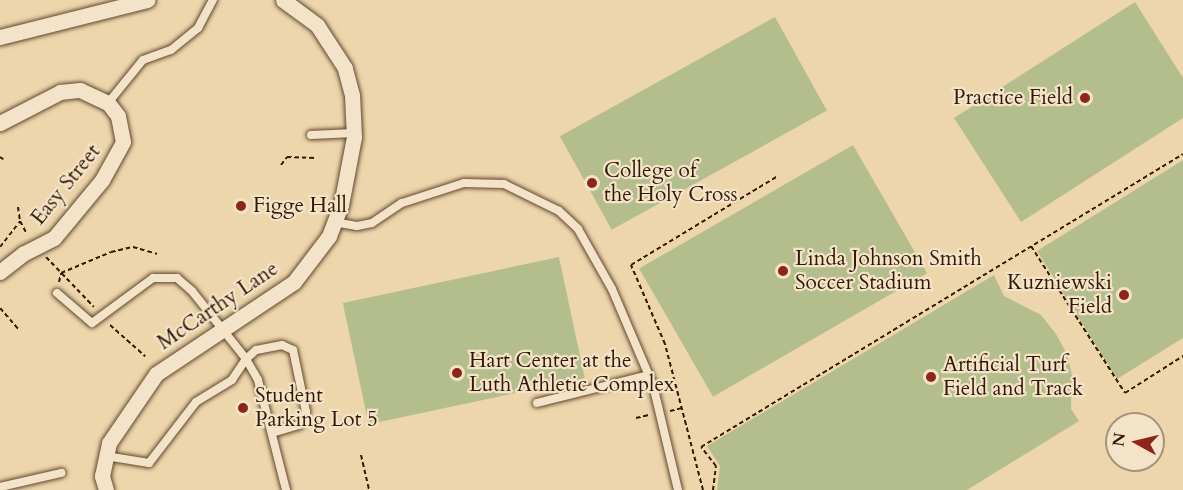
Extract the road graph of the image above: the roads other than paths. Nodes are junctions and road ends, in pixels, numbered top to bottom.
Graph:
1 (147, 0) edge
2 (213, 0) edge
3 (283, 0) edge
4 (0, 37) edge
5 (108, 103) junction
6 (0, 123) edge
7 (354, 133) junction
8 (311, 135) dead end
9 (334, 222) junction
10 (0, 272) edge
11 (57, 293) road end
12 (220, 329) junction
13 (246, 359) junction
14 (649, 375) junction
15 (537, 403) dead end
16 (272, 433) junction
17 (106, 456) junction
18 (61, 473) dead end
19 (0, 487) edge
20 (106, 490) edge
21 (286, 490) edge
22 (678, 490) edge

1 - 4 street
2 - 5 lane
3 - 7 street, McCarthy Lane
5 - 6 street
5 - 10 street, Easy Street
7 - 8 lane
7 - 9 street, McCarthy Lane
9 - 12 street, McCarthy Lane
9 - 14 lane
11 - 12 lane
12 - 13 lane
12 - 17 street, McCarthy Lane
13 - 16 lane
13 - 16 lane
13 - 17 lane
14 - 15 lane
14 - 22 lane
16 - 21 lane
17 - 20 street, McCarthy Lane
18 - 19 lane

